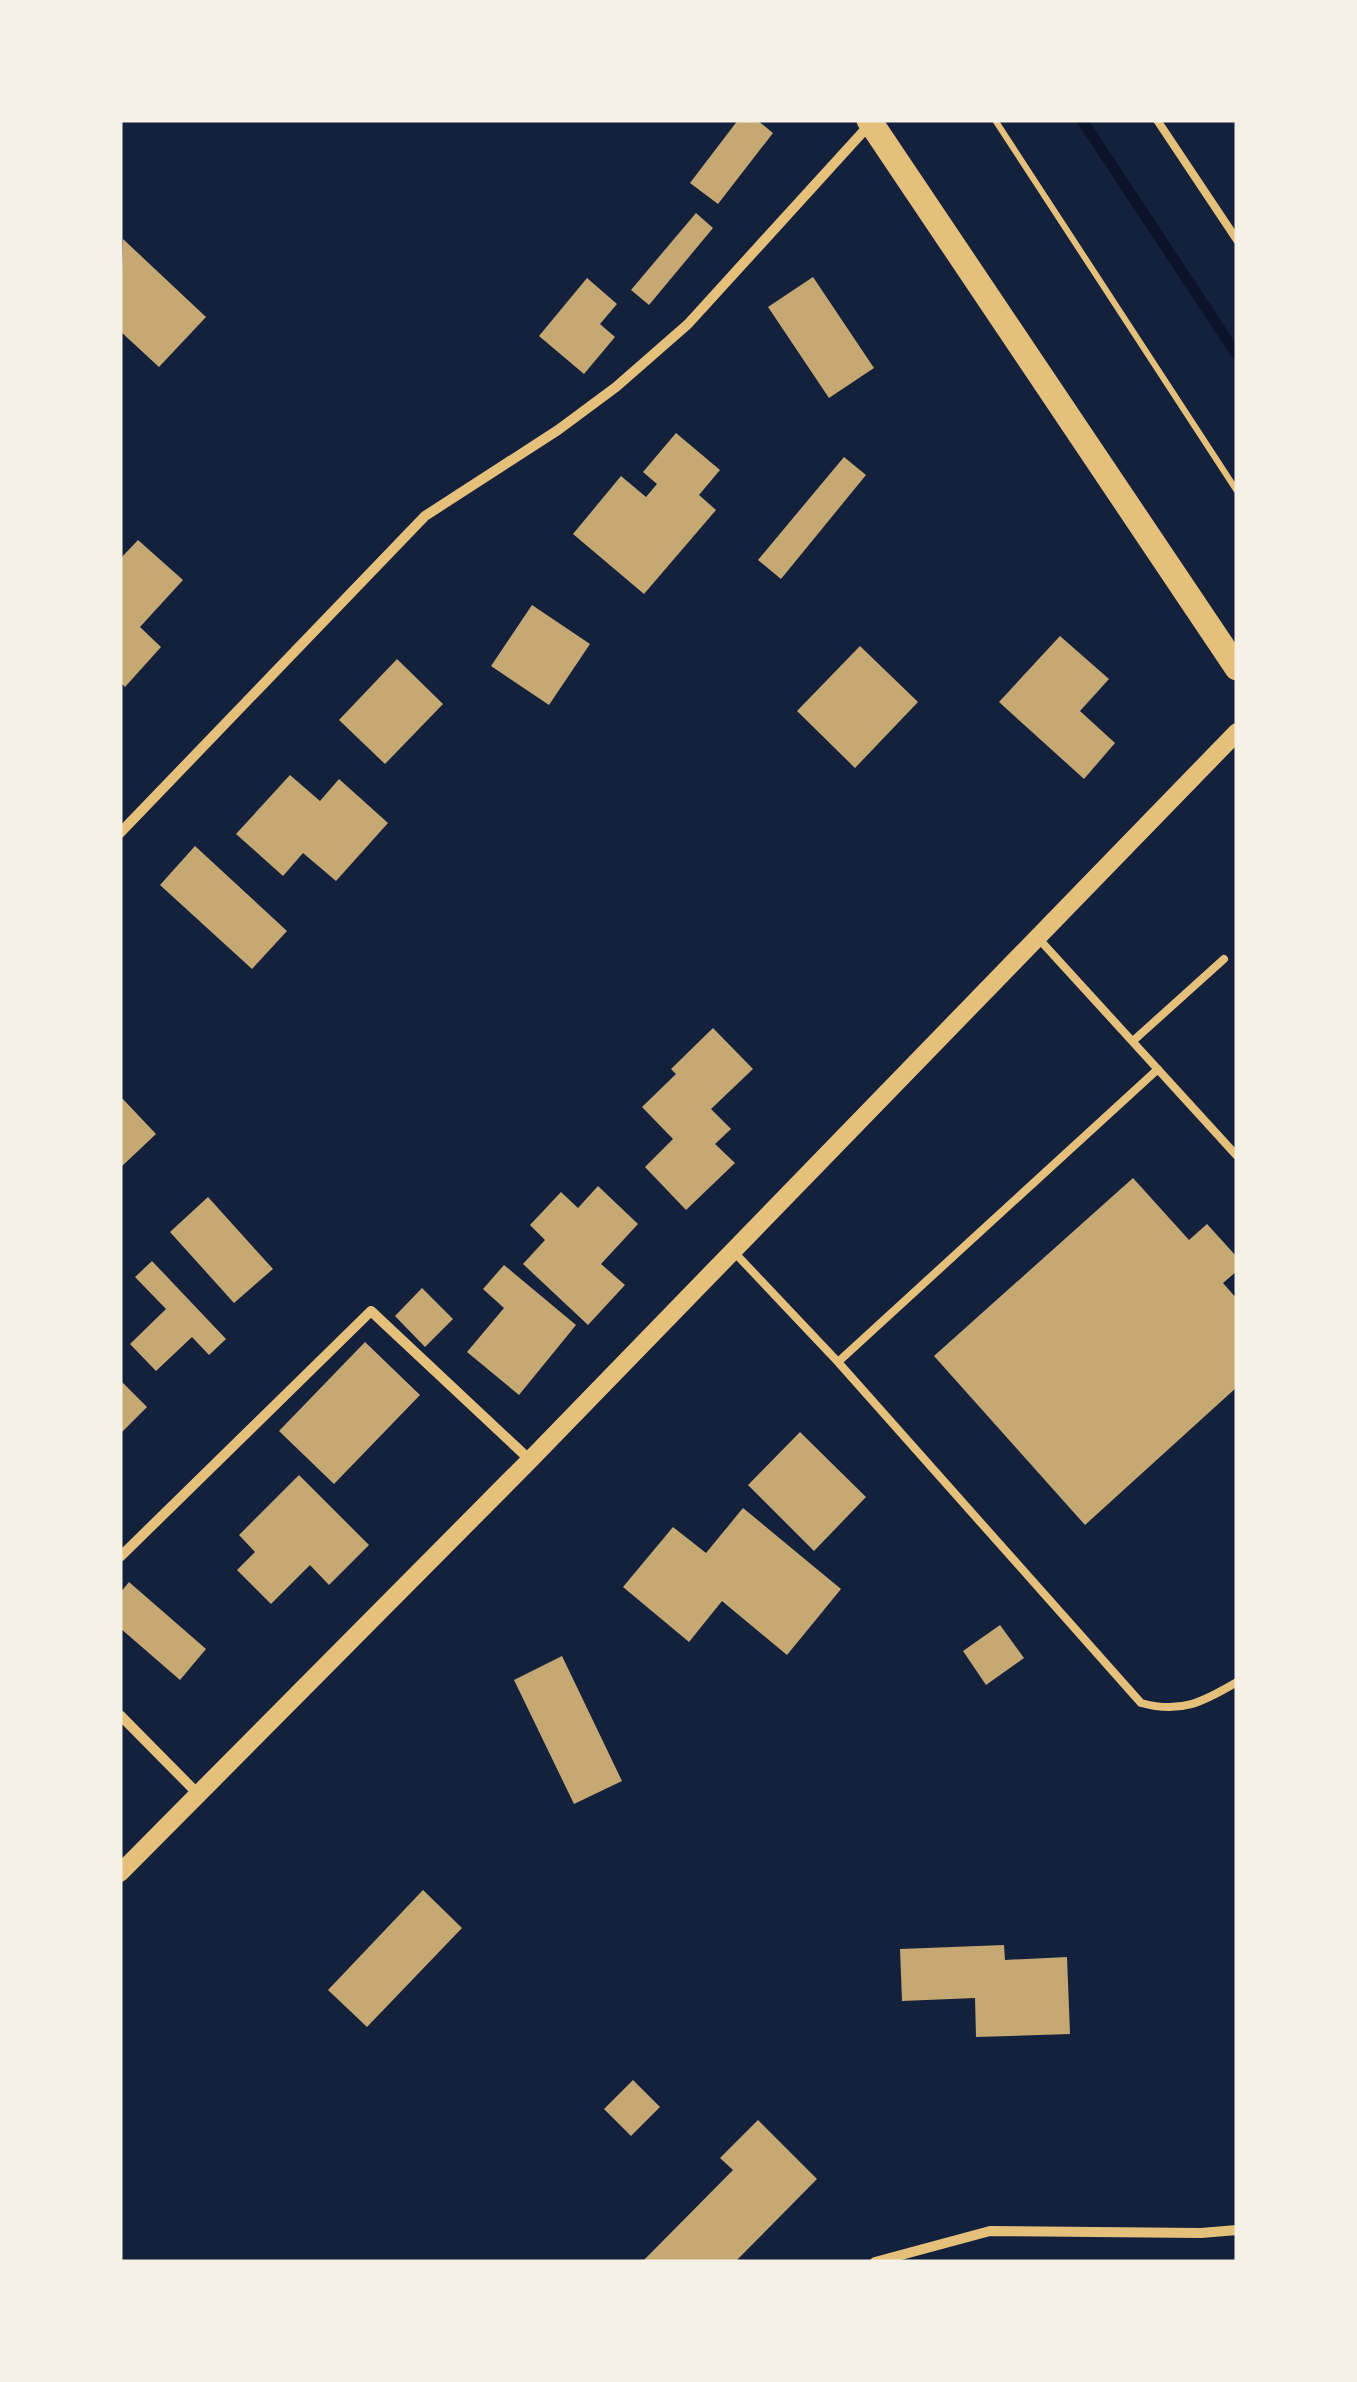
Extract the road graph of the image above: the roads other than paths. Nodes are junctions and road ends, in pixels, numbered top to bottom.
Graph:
1 (1157, 120) edge
2 (870, 122) edge
3 (1237, 240) edge
4 (1237, 668) edge
5 (1237, 732) edge
6 (120, 834) edge
7 (1038, 937) junction
8 (1224, 959) dead end
9 (1133, 1042) junction
10 (1158, 1069) junction
11 (1237, 1156) edge
12 (733, 1251) junction
13 (838, 1362) junction
14 (530, 1460) junction
15 (120, 1557) edge
16 (1237, 1682) edge
17 (120, 1715) edge
18 (199, 1795) junction
19 (120, 1873) edge
20 (1237, 2230) edge
21 (875, 2262) edge

1 - 3 lane
2 - 4 main road
2 - 6 street
5 - 7 street
7 - 9 lane
7 - 12 street
8 - 9 lane
9 - 10 lane
10 - 11 lane
10 - 13 lane
12 - 13 lane
12 - 14 street
13 - 16 lane
14 - 15 street
14 - 18 street
17 - 18 street
18 - 19 street
20 - 21 street

